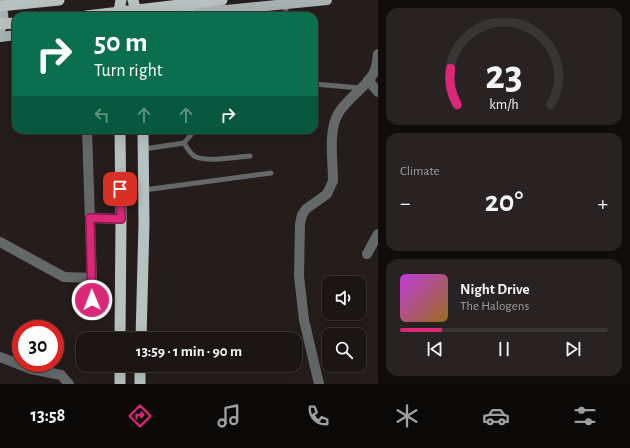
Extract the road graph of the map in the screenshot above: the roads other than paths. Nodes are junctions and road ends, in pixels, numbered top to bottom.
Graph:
1 (59, 0) edge
2 (121, 0) edge
3 (132, 0) edge
4 (222, 0) edge
5 (327, 0) edge
6 (286, 4) junction
7 (0, 5) edge
8 (120, 12) edge
9 (135, 12) edge
10 (136, 12) edge
11 (214, 12) edge
12 (286, 12) edge
13 (12, 23) edge
14 (0, 24) edge
15 (0, 30) edge
16 (12, 36) edge
17 (0, 37) edge
18 (378, 54) edge
19 (368, 80) junction
20 (318, 84) edge
21 (360, 88) junction
22 (378, 92) edge
23 (87, 134) edge
24 (120, 134) edge
25 (143, 134) edge
26 (192, 134) edge
27 (184, 143) junction
28 (144, 150) junction
29 (250, 156) dead end
30 (271, 173) dead end
31 (144, 190) junction
32 (90, 218) junction
33 (121, 219) junction
34 (378, 234) edge
35 (0, 242) edge
36 (367, 254) dead end
37 (92, 278) junction
38 (92, 310) dead end
39 (120, 332) edge
40 (140, 332) edge
41 (0, 357) edge
42 (120, 372) edge
43 (140, 372) edge
44 (70, 384) edge
45 (120, 384) edge
46 (140, 384) edge
47 (319, 384) edge

1 - 7 highway, bridge
2 - 8 highway
3 - 10 highway
4 - 9 highway, bridge
5 - 6 main road
6 - 11 main road
6 - 12 lane
7 - 15 main road
13 - 14 highway, bridge
16 - 17 main road
18 - 19 street
19 - 21 street
19 - 22 street
20 - 21 lane
21 - 47 street
23 - 32 street
24 - 33 highway
25 - 28 highway
26 - 27 lane
27 - 28 lane
27 - 29 lane
28 - 31 highway
30 - 31 lane
31 - 40 highway
32 - 33 street
32 - 37 street
33 - 39 highway
34 - 36 street
35 - 37 street
37 - 38 street
41 - 44 street
42 - 45 highway
43 - 46 highway

